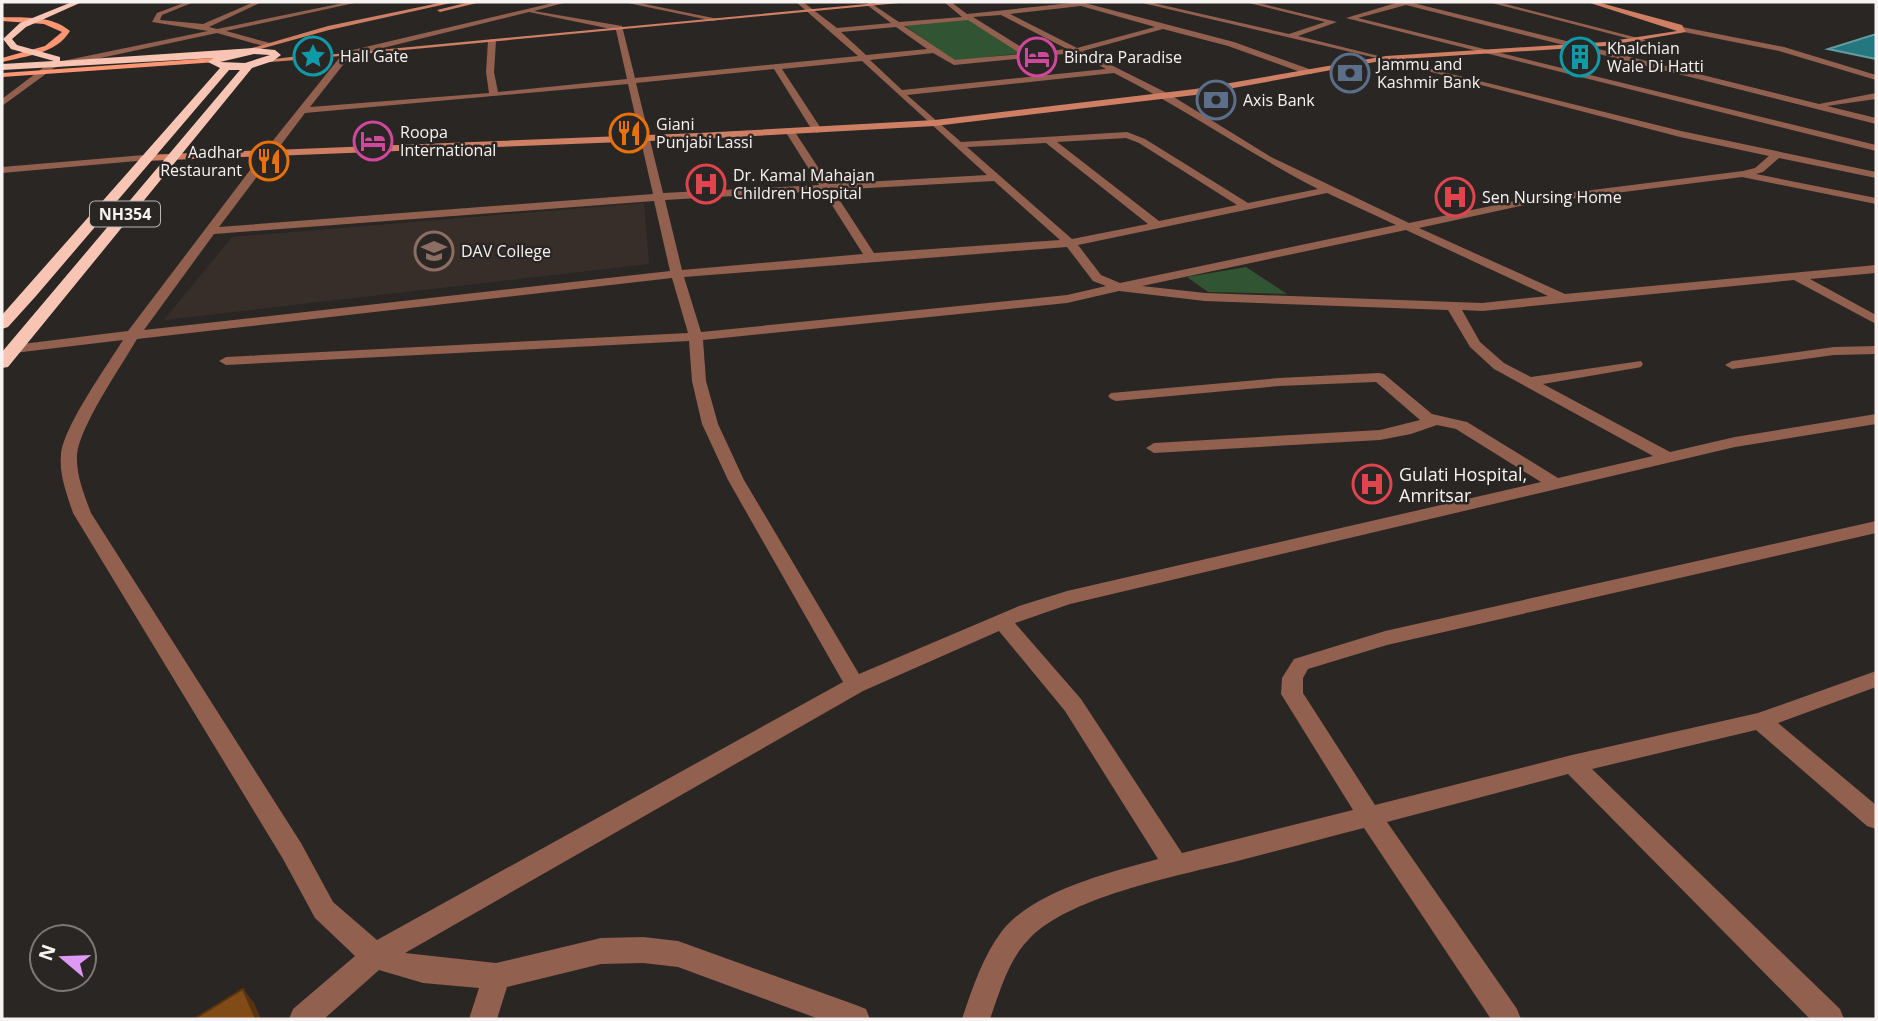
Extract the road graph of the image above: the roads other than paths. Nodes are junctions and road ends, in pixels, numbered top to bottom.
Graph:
1 (78, 2) edge
2 (191, 2) edge
3 (259, 2) edge
4 (329, 2) edge
5 (356, 2) edge
6 (452, 2) edge
7 (478, 2) edge
8 (564, 2) edge
9 (626, 2) edge
10 (799, 2) edge
11 (907, 2) edge
12 (947, 2) edge
13 (1141, 2) edge
14 (1248, 2) edge
15 (1404, 2) edge
16 (1490, 2) edge
17 (1590, 2) edge
18 (881, 3) edge
19 (869, 4) junction
20 (292, 6) dead end
21 (502, 8) dead end
22 (811, 10) junction
23 (282, 11) junction
24 (525, 12) junction
25 (1002, 13) junction
26 (509, 16) junction
27 (967, 17) junction
28 (1349, 18) junction
29 (2, 19) edge
30 (715, 19) junction
31 (1334, 22) junction
32 (899, 24) junction
33 (202, 27) junction
34 (1163, 27) junction
35 (619, 28) junction
36 (1682, 29) junction
37 (212, 30) junction
38 (835, 30) junction
39 (1292, 36) junction
40 (1642, 40) junction
41 (492, 41) junction
42 (1571, 45) junction
43 (1079, 50) junction
44 (1479, 50) junction
45 (934, 51) junction
46 (270, 52) junction
47 (238, 53) junction
48 (347, 54) junction
49 (1030, 55) junction
50 (319, 56) dead end
51 (307, 57) dead end
52 (862, 57) junction
53 (1386, 58) junction
54 (2, 60) edge
55 (71, 61) junction
56 (104, 63) junction
57 (954, 63) junction
58 (218, 64) junction
59 (249, 65) junction
60 (51, 66) junction
61 (776, 66) junction
62 (2, 67) edge
63 (963, 70) dead end
64 (1117, 70) junction
65 (1309, 72) junction
66 (36, 76) junction
67 (2, 77) edge
68 (972, 77) dead end
69 (1876, 78) edge
70 (632, 82) junction
71 (981, 84) junction
72 (900, 93) junction
73 (494, 95) junction
74 (1166, 96) junction
75 (1876, 96) edge
76 (2, 103) edge
77 (1813, 106) junction
78 (303, 110) junction
79 (1876, 121) edge
80 (935, 123) junction
81 (817, 130) junction
82 (790, 131) junction
83 (646, 138) junction
84 (1047, 139) junction
85 (959, 145) junction
86 (1876, 148) edge
87 (267, 155) junction
88 (1776, 155) junction
89 (172, 157) junction
90 (144, 158) junction
91 (2, 170) edge
92 (1743, 174) junction
93 (1876, 176) edge
94 (995, 178) junction
95 (824, 187) junction
96 (1328, 190) junction
97 (658, 197) junction
98 (1876, 201) edge
99 (1247, 207) junction
100 (1157, 225) junction
101 (1410, 227) junction
102 (212, 231) junction
103 (1070, 243) junction
104 (870, 256) junction
105 (1876, 269) edge
106 (677, 274) junction
107 (1796, 276) junction
108 (1119, 287) junction
109 (1565, 299) junction
110 (1453, 307) junction
111 (1876, 320) edge
112 (2, 323) edge
113 (132, 336) junction
114 (696, 337) junction
115 (14, 349) junction
116 (1876, 350) edge
117 (226, 362) dead end
118 (2, 363) edge
119 (1636, 364) dead end
120 (1732, 365) dead end
121 (1529, 382) junction
122 (1116, 396) dead end
123 (1876, 419) edge
124 (1433, 421) junction
125 (1154, 448) dead end
126 (1669, 458) junction
127 (1556, 484) junction
128 (1876, 527) edge
129 (1002, 621) junction
130 (1876, 679) edge
131 (855, 685) junction
132 (1760, 721) junction
133 (1572, 764) junction
134 (1370, 817) junction
135 (1876, 819) edge
136 (1176, 866) junction
137 (375, 956) junction
138 (496, 976) junction
139 (303, 1019) edge
140 (484, 1019) edge
141 (856, 1019) edge
142 (976, 1019) edge
143 (1507, 1019) edge
144 (1830, 1019) edge

1 - 55 highway
2 - 33 street
3 - 33 street
4 - 23 street
5 - 37 street
6 - 46 street
7 - 46 street
8 - 24 street
9 - 30 street
10 - 22 street
11 - 18 street
12 - 27 street
13 - 39 street
14 - 31 street
15 - 28 street
15 - 42 street
16 - 40 street
17 - 36 street
18 - 19 street
19 - 22 street
19 - 32 street
20 - 23 street
21 - 26 street
22 - 30 street
22 - 38 street
23 - 33 street
24 - 26 street
24 - 35 street
25 - 27 street
25 - 34 street
25 - 43 street
26 - 48 street
27 - 32 street
27 - 49 street
28 - 31 street
28 - 44 street
29 - 54 main road
30 - 35 street
31 - 39 street
32 - 38 street
32 - 45 street
33 - 37 street
34 - 43 street
34 - 65 street
35 - 41 street
35 - 70 street
36 - 40 street
36 - 69 street
37 - 46 street
37 - 55 street
38 - 52 street
39 - 53 street
40 - 42 street
41 - 48 street
41 - 73 street
42 - 44 street
42 - 77 street
43 - 49 street
43 - 64 street
44 - 53 street
44 - 86 street
45 - 52 street
45 - 57 street
46 - 47 highway
46 - 51 street
46 - 59 highway
47 - 56 highway
47 - 58 highway
48 - 50 street
48 - 78 street
49 - 57 street
52 - 61 street
52 - 72 street
53 - 65 street
53 - 88 street
55 - 56 highway
55 - 60 street
56 - 60 highway
57 - 63 street
58 - 59 highway
58 - 66 highway
58 - 67 main road
58 - 90 highway, NH354
59 - 89 highway, NH354
60 - 62 highway
60 - 66 street
61 - 70 street
61 - 81 street
64 - 71 street
64 - 74 street
65 - 74 street
66 - 67 highway
66 - 76 street
68 - 71 street
70 - 73 street
70 - 83 street
71 - 72 street
72 - 80 street
73 - 78 street
74 - 80 street
74 - 96 street
75 - 77 street
77 - 79 street
78 - 87 street
80 - 81 street
80 - 85 street
81 - 82 street
82 - 83 street
82 - 95 street
83 - 87 street
83 - 97 street
84 - 85 street
84 - 99 street
84 - 100 street
85 - 94 street
87 - 89 street
87 - 102 street
88 - 92 street
88 - 93 street
89 - 90 street
89 - 115 highway, NH354
90 - 91 street
90 - 112 highway, NH354
92 - 98 street
92 - 101 street
94 - 95 street
94 - 103 street
95 - 97 street
95 - 104 street
96 - 99 street
96 - 101 street
97 - 102 street
97 - 106 street
99 - 100 street
100 - 103 street
101 - 108 street
101 - 109 street
102 - 113 street
103 - 104 street
103 - 108 street
104 - 106 street
105 - 107 street
106 - 113 street
106 - 114 street
107 - 109 street
107 - 111 street
108 - 110 street
108 - 114 street
109 - 110 street
110 - 121 street
113 - 115 street
113 - 137 street
114 - 117 street
114 - 131 street
115 - 118 highway, NH354
116 - 120 street
119 - 121 street
121 - 126 street
122 - 124 street
123 - 126 street
124 - 125 street
124 - 127 street
126 - 127 street
127 - 129 street
128 - 134 street
129 - 131 street
129 - 136 street
130 - 132 street
131 - 137 street
132 - 133 street
132 - 135 street
133 - 134 street
133 - 144 street
134 - 136 street
134 - 143 street
136 - 142 street
137 - 138 street
137 - 139 street
138 - 140 street
138 - 141 street

